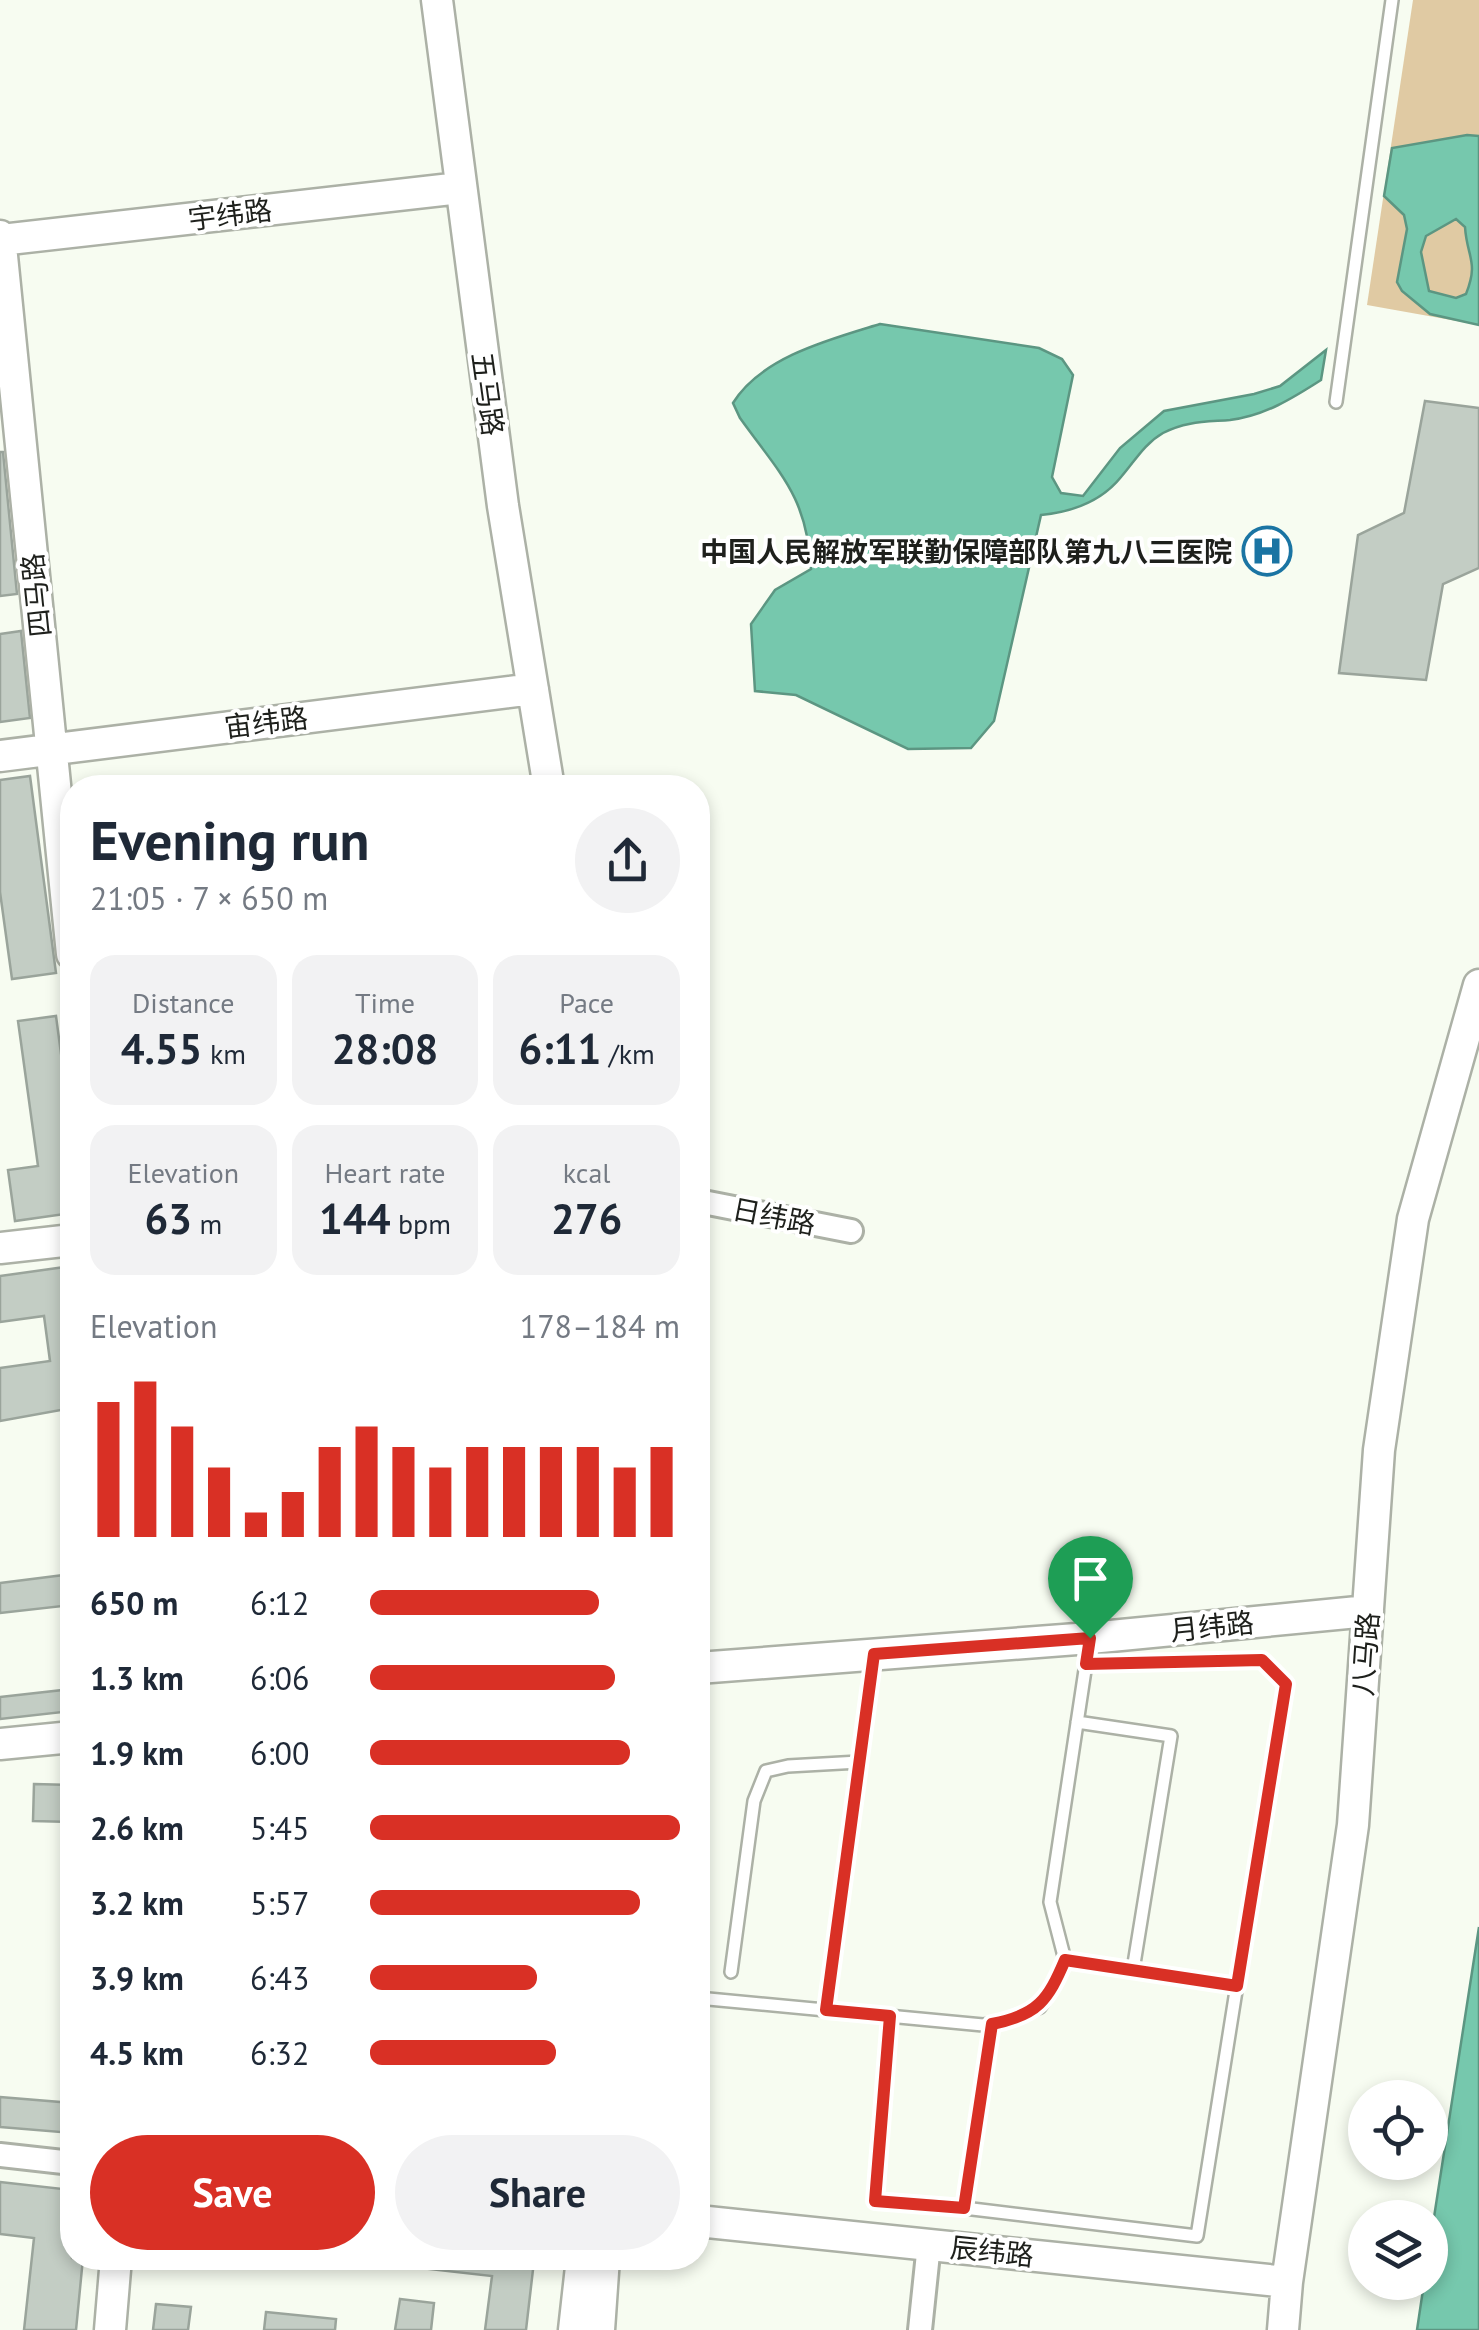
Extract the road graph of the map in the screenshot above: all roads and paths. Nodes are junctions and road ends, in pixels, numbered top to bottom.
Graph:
1 (437, 0) edge
2 (1392, 0) edge
3 (460, 188) junction
4 (0, 239) edge
5 (1336, 402) dead end
6 (533, 690) junction
7 (52, 748) junction
8 (0, 756) edge
9 (547, 775) edge
10 (60, 830) edge
11 (1479, 985) edge
12 (710, 1202) edge
13 (851, 1231) dead end
14 (60, 1241) edge
15 (0, 1248) edge
16 (1368, 1610) junction
17 (1088, 1651) junction
18 (874, 1654) junction
19 (710, 1667) edge
20 (1077, 1722) junction
21 (60, 1738) edge
22 (0, 1744) edge
23 (859, 1762) junction
24 (1065, 1960) junction
25 (1133, 1970) junction
26 (731, 1972) dead end
27 (1237, 1986) junction
28 (710, 1999) edge
29 (826, 2010) junction
30 (890, 2016) junction
31 (992, 2024) junction
32 (0, 2155) edge
33 (60, 2162) edge
34 (964, 2208) junction
35 (710, 2222) edge
36 (929, 2244) junction
37 (115, 2270) edge
38 (581, 2270) edge
39 (603, 2270) edge
40 (1287, 2282) junction
41 (110, 2330) edge
42 (574, 2330) edge
43 (599, 2330) edge
44 (920, 2330) edge
45 (1284, 2330) edge

1 - 3 street, 五马路
2 - 5 lane
3 - 4 street, 宇纬路
3 - 6 street, 五马路
4 - 7 street, 四马路
6 - 7 street, 宙纬路
6 - 9 street, 五马路
7 - 8 street, 宙纬路
7 - 10 street, 四马路
11 - 16 street, 八马路
12 - 13 street, 日纬路
14 - 15 street
16 - 17 street, 月纬路
16 - 40 street, 八马路
17 - 18 street, 月纬路
17 - 20 lane
17 - 27 lane
18 - 19 street, 月纬路
18 - 23 lane
20 - 24 lane
20 - 25 lane
21 - 22 street
23 - 26 lane
23 - 29 lane
24 - 25 lane
24 - 31 lane
25 - 27 lane
27 - 34 lane
28 - 29 lane
29 - 30 lane
30 - 31 lane
30 - 34 lane
31 - 34 lane
32 - 33 street
35 - 36 street, 辰纬路
36 - 40 street, 辰纬路
36 - 44 street
37 - 41 street
38 - 42 street
39 - 43 street
40 - 45 street, 八马路

